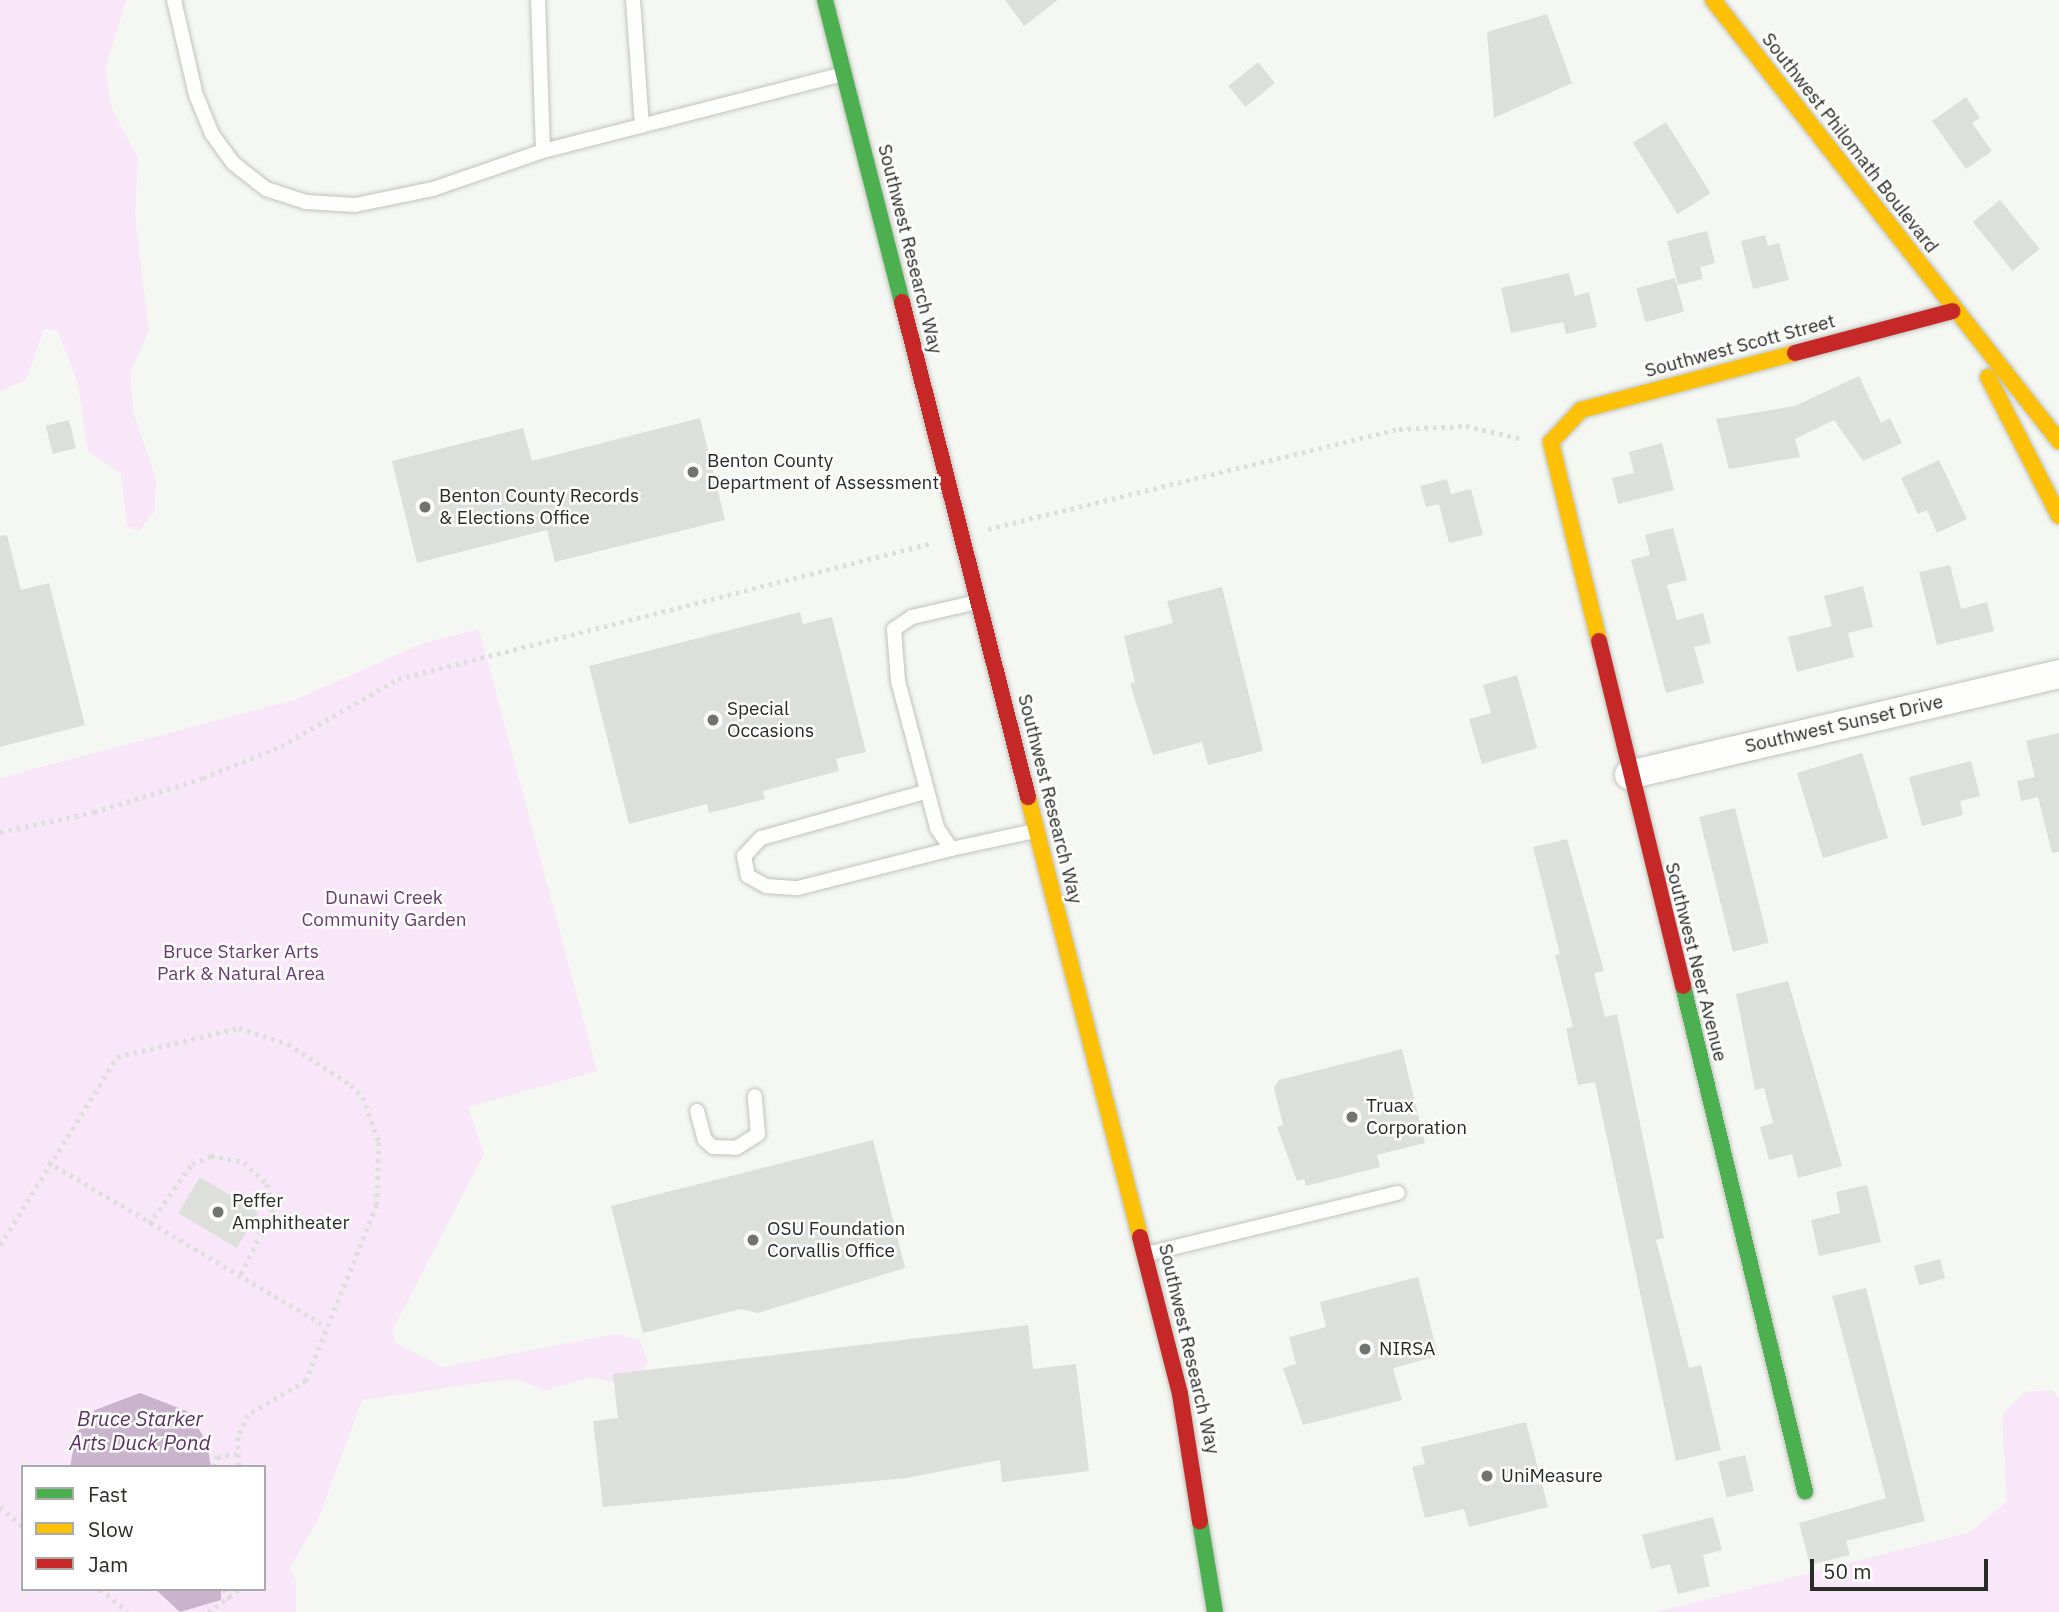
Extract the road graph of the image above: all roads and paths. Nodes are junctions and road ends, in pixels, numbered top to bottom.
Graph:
1 (174, 0) edge
2 (538, 0) edge
3 (634, 0) edge
4 (825, 0) edge
5 (1713, 0) edge
6 (844, 73) junction
7 (642, 126) junction
8 (543, 151) junction
9 (1953, 311) junction
10 (2059, 441) edge
11 (1551, 442) junction
12 (2059, 516) edge
13 (961, 536) junction
14 (978, 601) junction
15 (2059, 674) edge
16 (1629, 775) junction
17 (925, 792) junction
18 (1036, 831) junction
19 (0, 832) edge
20 (951, 849) junction
21 (755, 1096) dead end
22 (697, 1111) dead end
23 (48, 1162) junction
24 (1398, 1193) dead end
25 (149, 1224) junction
26 (0, 1245) edge
27 (1145, 1255) junction
28 (239, 1279) junction
29 (324, 1325) junction
30 (237, 1454) junction
31 (214, 1465) edge
32 (239, 1465) edge
33 (1805, 1491) dead end
34 (0, 1507) edge
35 (21, 1524) edge
36 (102, 1591) edge
37 (225, 1591) edge
38 (238, 1591) edge
39 (231, 1601) junction
40 (128, 1612) edge
41 (208, 1612) edge
42 (1215, 1612) edge

1 - 8 lane
2 - 8 lane
3 - 7 lane
4 - 6 main road, Southwest Research Way
5 - 9 main road, Southwest Philomath Boulevard
6 - 7 lane
6 - 13 main road, Southwest Research Way
7 - 8 lane
9 - 10 main road, Southwest Philomath Boulevard
9 - 11 main road, Southwest Scott Street
9 - 12 main road, Southwest Philomath Boulevard
11 - 13 path
11 - 16 main road, Southwest Neer Avenue
13 - 14 main road, Southwest Research Way
13 - 19 path
14 - 17 lane
14 - 18 main road, Southwest Research Way
15 - 16 street, Southwest Sunset Drive
16 - 33 main road, Southwest Neer Avenue
17 - 20 lane
17 - 20 lane
18 - 20 lane
18 - 27 main road, Southwest Research Way
21 - 22 lane
23 - 25 path
23 - 26 path
23 - 29 path
24 - 27 lane
25 - 28 path
25 - 28 path
27 - 42 main road, Southwest Research Way
28 - 29 path
29 - 30 path
30 - 31 path
30 - 32 path
34 - 35 path
36 - 40 path
37 - 39 path
38 - 39 path
39 - 41 path

